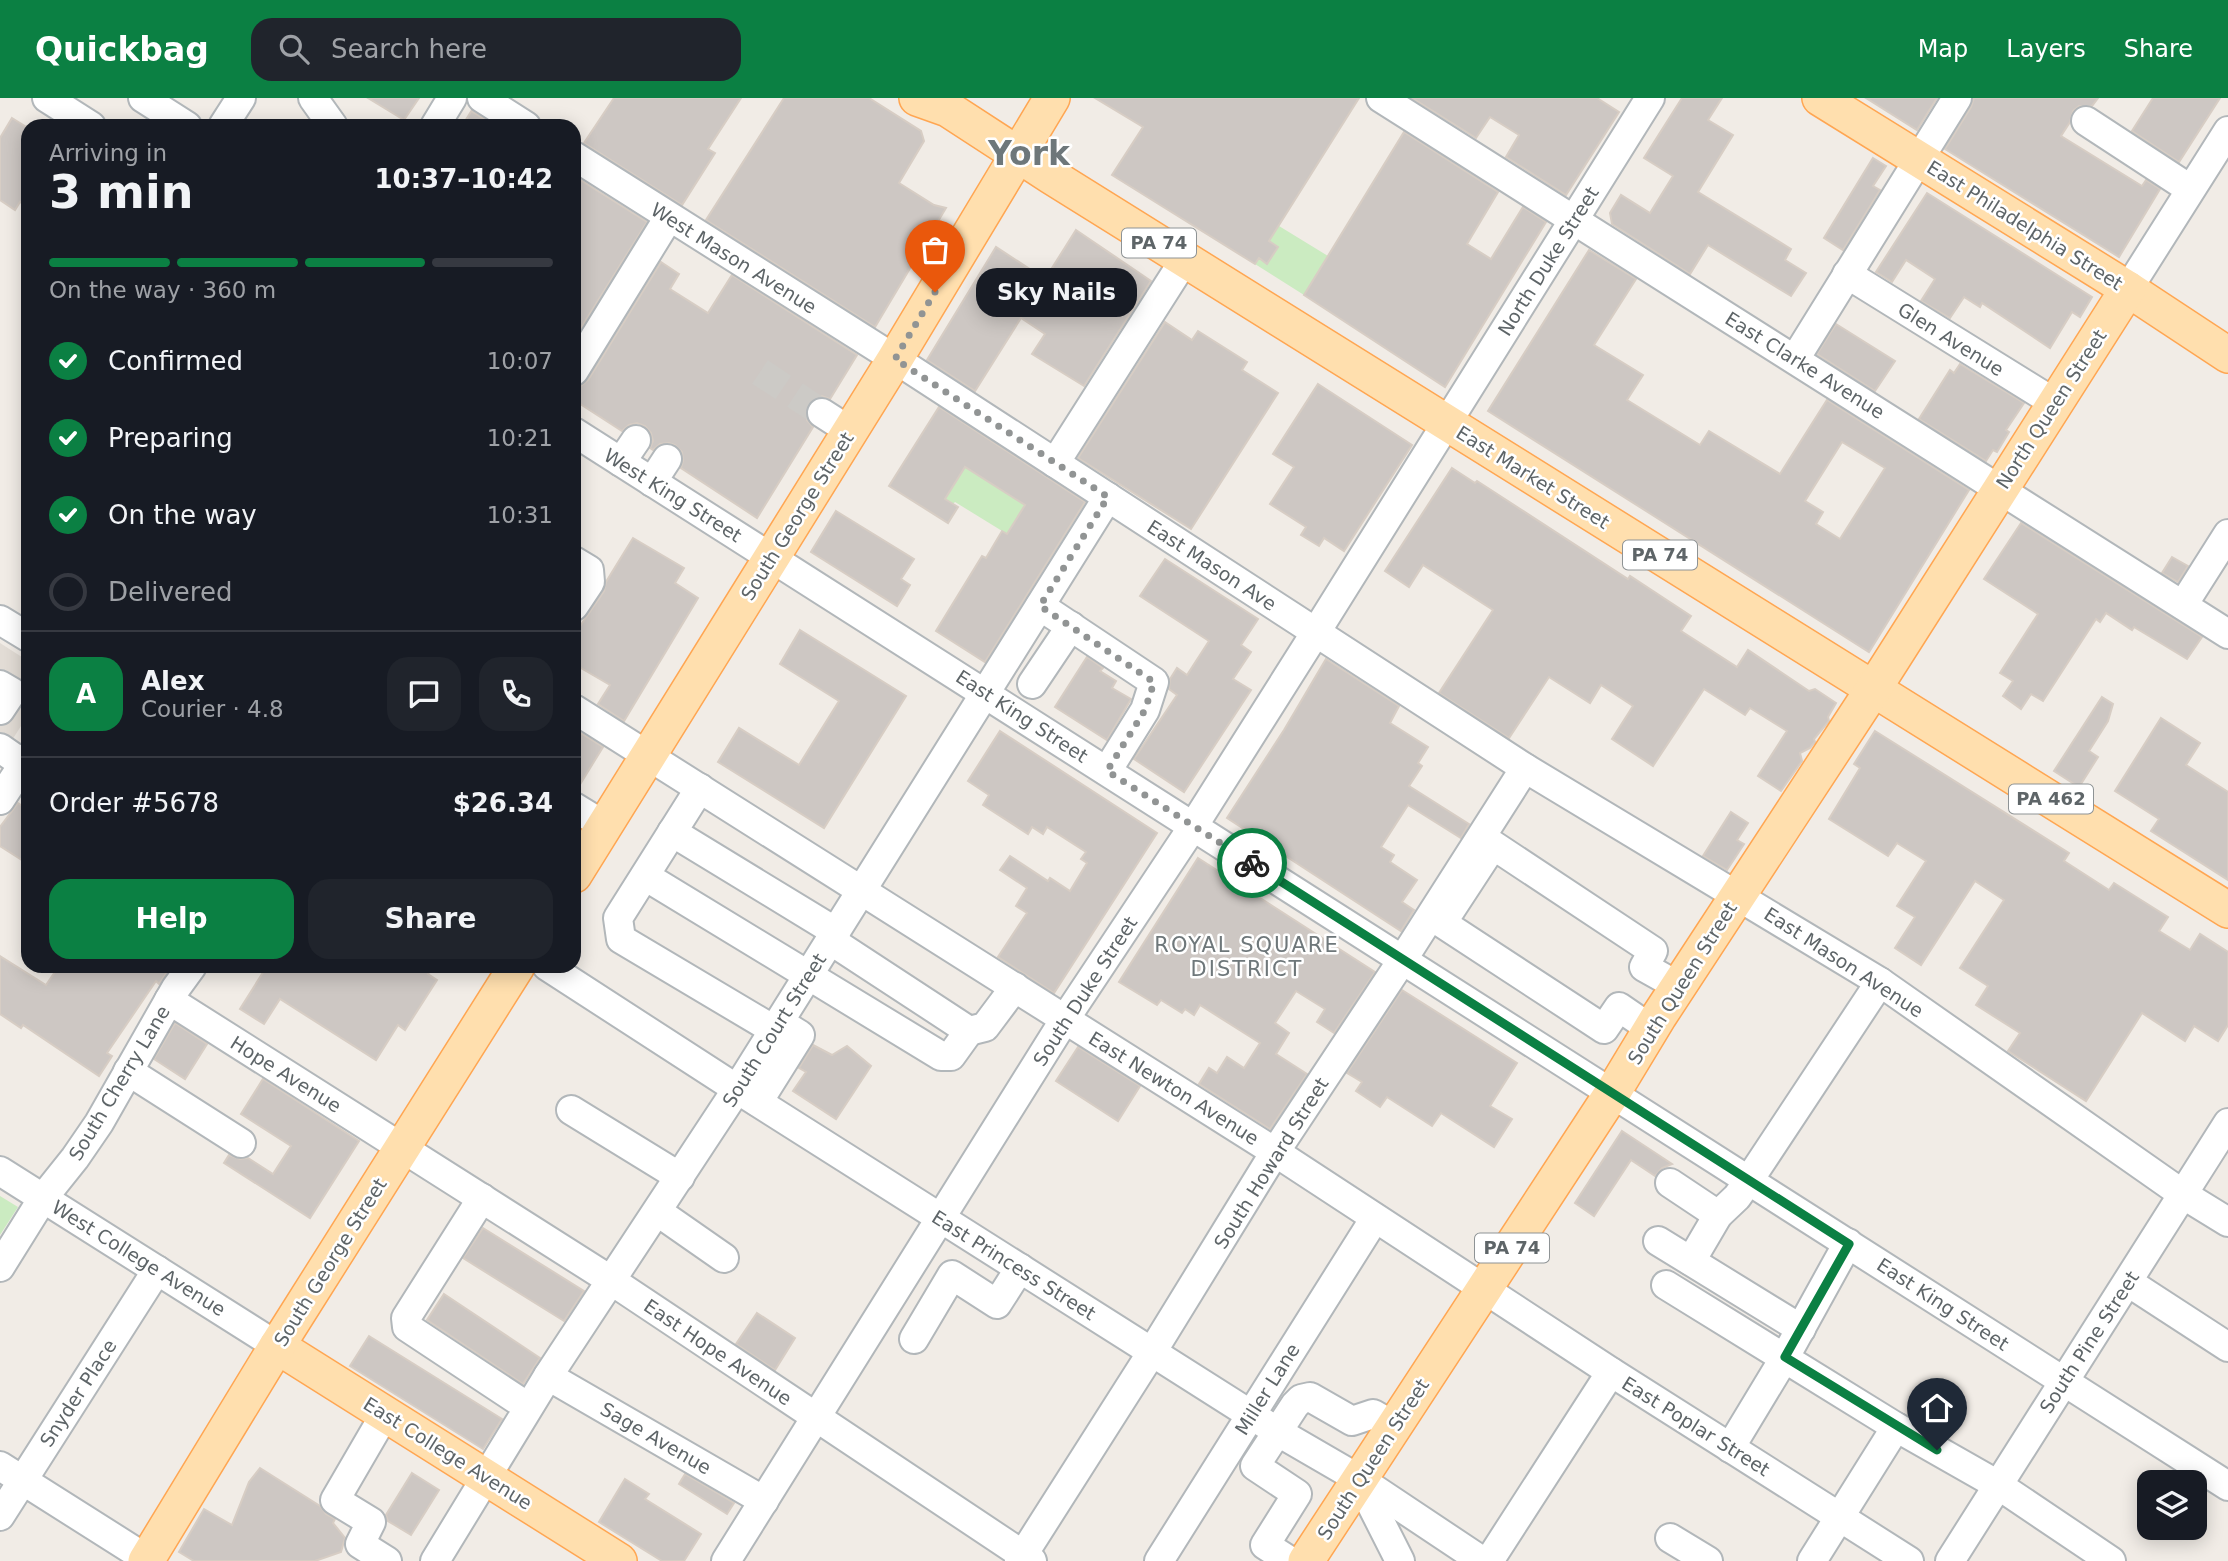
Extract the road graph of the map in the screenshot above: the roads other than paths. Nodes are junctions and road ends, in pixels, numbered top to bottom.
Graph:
1 (47, 98) edge
2 (143, 98) edge
3 (241, 98) edge
4 (313, 98) edge
5 (453, 98) edge
6 (482, 98) edge
7 (917, 98) edge
8 (1052, 98) edge
9 (1381, 98) edge
10 (1650, 98) edge
11 (1820, 98) edge
12 (1957, 98) edge
13 (80, 119) edge
14 (176, 119) edge
15 (228, 119) edge
16 (328, 119) edge
17 (440, 119) edge
18 (515, 119) edge
19 (2086, 121) dead end
20 (2228, 131) edge
21 (1017, 154) junction
22 (1919, 159) junction
23 (581, 160) edge
24 (2190, 189) junction
25 (669, 217) junction
26 (1575, 219) junction
27 (1185, 260) junction
28 (1847, 274) junction
29 (2128, 289) junction
30 (2228, 355) edge
31 (895, 359) junction
32 (1795, 359) junction
33 (581, 360) edge
34 (2055, 403) junction
35 (1446, 422) junction
36 (581, 434) edge
37 (1055, 463) junction
38 (2000, 488) junction
39 (1108, 497) junction
40 (2228, 534) edge
41 (772, 558) junction
42 (581, 565) edge
43 (581, 596) edge
44 (2183, 605) junction
45 (1040, 606) junction
46 (0, 620) edge
47 (1071, 626) junction
48 (1316, 632) junction
49 (21, 634) edge
50 (2228, 634) edge
51 (1032, 684) dead end
52 (0, 685) edge
53 (1874, 688) junction
54 (986, 693) junction
55 (0, 710) edge
56 (581, 713) edge
57 (0, 748) edge
58 (649, 755) junction
59 (21, 758) edge
60 (21, 768) edge
61 (1525, 768) junction
62 (1107, 771) junction
63 (700, 788) junction
64 (0, 800) edge
65 (581, 811) edge
66 (1194, 825) junction
67 (604, 826) junction
68 (672, 832) junction
69 (581, 864) edge
70 (645, 876) junction
71 (861, 891) junction
72 (1738, 895) junction
73 (2228, 910) edge
74 (833, 936) junction
75 (1403, 959) junction
76 (1644, 967) junction
77 (187, 973) edge
78 (513, 973) edge
79 (558, 973) edge
80 (808, 974) junction
81 (1880, 982) junction
82 (1678, 986) junction
83 (1015, 987) junction
84 (169, 1000) junction
85 (1619, 1007) junction
86 (1065, 1019) junction
87 (777, 1026) junction
88 (963, 1027) junction
89 (1651, 1029) junction
90 (128, 1071) junction
91 (1613, 1092) junction
92 (748, 1096) junction
93 (571, 1110) dead end
94 (2228, 1124) edge
95 (241, 1143) dead end
96 (403, 1147) junction
97 (1275, 1152) junction
98 (0, 1171) edge
99 (680, 1177) junction
100 (1749, 1180) junction
101 (1670, 1183) dead end
102 (2184, 1195) junction
103 (43, 1198) junction
104 (482, 1198) junction
105 (658, 1212) junction
106 (1718, 1215) junction
107 (941, 1218) junction
108 (1375, 1218) junction
109 (2228, 1222) edge
110 (974, 1239) junction
111 (1658, 1241) dead end
112 (1849, 1244) junction
113 (919, 1254) junction
114 (724, 1258) dead end
115 (1691, 1261) junction
116 (0, 1267) edge
117 (1020, 1268) junction
118 (157, 1270) junction
119 (952, 1275) junction
120 (612, 1281) junction
121 (2128, 1283) junction
122 (1665, 1285) dead end
123 (1485, 1289) junction
124 (891, 1298) junction
125 (1801, 1329) junction
126 (277, 1346) junction
127 (2228, 1347) edge
128 (1153, 1352) junction
129 (1785, 1357) junction
130 (1611, 1372) junction
131 (548, 1376) junction
132 (2064, 1381) junction
133 (528, 1408) junction
134 (385, 1414) junction
135 (1251, 1415) junction
136 (816, 1418) junction
137 (1394, 1426) junction
138 (1896, 1427) junction
139 (1278, 1432) junction
140 (1730, 1448) junction
141 (11, 1473) edge
142 (485, 1476) junction
143 (1359, 1479) junction
144 (1998, 1485) junction
145 (2228, 1486) edge
146 (764, 1501) junction
147 (0, 1516) edge
148 (1839, 1517) junction
149 (1670, 1538) dead end
150 (2099, 1558) edge
151 (1025, 1559) edge
152 (147, 1560) edge
153 (387, 1561) edge
154 (435, 1561) edge
155 (620, 1561) edge
156 (726, 1561) edge
157 (1159, 1561) edge
158 (1290, 1561) edge
159 (1306, 1561) edge
160 (1400, 1561) edge
161 (1482, 1561) edge
162 (1489, 1561) edge
163 (1707, 1561) edge
164 (1812, 1561) edge
165 (1909, 1561) edge
166 (1950, 1561) edge

1 - 13 street
2 - 14 street
3 - 15 street
4 - 16 street
5 - 17 street
6 - 18 street
7 - 21 main road, PA 74
8 - 21 main road, South George Street
9 - 26 street, East Clarke Avenue
10 - 26 street, North Duke Street
11 - 22 main road, East Philadelphia Street
12 - 22 street
19 - 24 street
20 - 24 street, North Queen Street
21 - 27 main road, East Market Street / PA 74
21 - 31 main road, South George Street
22 - 28 street
22 - 29 main road, East Philadelphia Street
23 - 25 street, West Mason Avenue
24 - 29 street, North Queen Street
25 - 31 street, West Mason Avenue
25 - 33 street
26 - 32 street, East Clarke Avenue
26 - 35 street, North Duke Street
27 - 35 main road, East Market Street / PA 74
27 - 37 street
28 - 32 street
28 - 34 street, Glen Avenue
29 - 30 main road, East Philadelphia Street
29 - 34 main road, North Queen Street / PA 74
31 - 37 street
31 - 41 main road, South George Street
32 - 38 street, East Clarke Avenue
34 - 38 main road, North Queen Street / PA 74
35 - 48 street, South Duke Street
35 - 53 main road, East Market Street / PA 74
36 - 41 street, West King Street
37 - 39 street
38 - 44 street, East Clarke Avenue
38 - 53 main road, North Queen Street / PA 74
39 - 45 street, South Court Street
39 - 48 street, East Mason Ave
40 - 44 street
41 - 54 street, East King Street
41 - 58 main road, South George Street
42 - 43 street
44 - 50 street, East Clarke Avenue
45 - 47 street
45 - 54 street, South Court Street
46 - 49 street
47 - 51 street
47 - 62 street
48 - 61 street, East Mason Avenue
48 - 66 street, South Duke Street
52 - 55 street
53 - 72 main road, South Queen Street / PA 74
53 - 73 main road, East Market Street / PA 462
54 - 62 street, East King Street
54 - 71 street, South Court Street
56 - 58 street, East Newton Avenue
57 - 59 street
58 - 63 street, East Newton Avenue
58 - 67 main road, South George Street
60 - 64 street
61 - 72 street, East Mason Avenue
61 - 75 street, South Howard Street
62 - 66 street, East King Street
63 - 68 street
63 - 71 street, East Newton Avenue
65 - 67 street
66 - 75 street, East King Street
66 - 86 street, South Duke Street
67 - 69 main road, South George Street
68 - 70 street
68 - 74 street
70 - 80 street
70 - 87 street
71 - 74 street, South Court Street
71 - 83 street, East Newton Avenue
72 - 81 street, East Mason Avenue
72 - 82 main road, South Queen Street / PA 74
74 - 80 street, South Court Street
74 - 88 street
75 - 91 street, East King Street
75 - 97 street, South Howard Street
76 - 82 street
76 - 85 street
76 - 85 street
77 - 84 street, South Cherry Lane
78 - 96 main road, South George Street
79 - 92 street, East Princess Street
80 - 87 street, South Court Street
80 - 88 street
81 - 100 street
81 - 102 street, East Mason Avenue
82 - 89 main road, South Queen Street / PA 74
83 - 86 street, East Newton Avenue
83 - 88 street
84 - 90 street, South Cherry Lane
84 - 96 street, Hope Avenue
85 - 89 street
86 - 97 street, East Newton Avenue
86 - 107 street, South Duke Street
87 - 92 street, South Court Street
89 - 91 main road, South Queen Street / PA 74
90 - 95 street
90 - 103 street, South Cherry Lane
91 - 100 street, East King Street
91 - 123 main road, South Queen Street / PA 74
92 - 99 street, South Court Street
92 - 107 street, East Princess Street
93 - 99 street
94 - 102 street, South Pine Street
96 - 104 street, East Hope Avenue
96 - 126 main road, South George Street
97 - 108 street, East Newton Avenue
97 - 128 street, South Howard Street
98 - 103 street, West College Avenue
99 - 105 street, South Court Street
100 - 106 street
100 - 112 street, East King Street
101 - 106 street
102 - 109 street, East Mason Avenue
102 - 121 street, South Pine Street
103 - 116 street, South Cherry Lane
103 - 118 street, West College Avenue
104 - 120 street, East Hope Avenue
104 - 133 street
105 - 114 street
105 - 120 street, South Court Street
106 - 115 street
107 - 110 street, East Princess Street
107 - 113 street, South Duke Street
108 - 123 street, East Newton Avenue
108 - 135 street, Miller Lane
110 - 117 street, East Princess Street
110 - 119 street
111 - 115 street
112 - 125 street
112 - 132 street, East King Street
113 - 119 street
113 - 124 street, South Duke Street
115 - 125 street
117 - 119 street
117 - 128 street, East Princess Street
118 - 126 street, West College Avenue
118 - 141 street, Snyder Place
119 - 124 street
120 - 131 street, South Court Street
120 - 136 street, East Hope Avenue
121 - 127 street
121 - 132 street, South Pine Street
122 - 129 street
123 - 130 street, East Poplar Street
123 - 137 main road, South Queen Street / PA 74
124 - 136 street, South Duke Street
125 - 129 street
126 - 134 main road, East College Avenue
126 - 152 main road, South George Street
128 - 135 street, East Princess Street
128 - 151 street, South Howard Street
129 - 138 street
129 - 140 street
130 - 140 street, East Poplar Street
130 - 162 street
131 - 133 street, South Court Street
131 - 146 street, Sage Avenue
132 - 144 street, South Pine Street
132 - 145 street, East King Street
133 - 142 street, South Court Street
134 - 142 main road, East College Avenue
134 - 153 street
135 - 139 street, East Princess Street
135 - 157 street, Miller Lane
136 - 146 street, South Duke Street
136 - 151 street, East Hope Avenue
137 - 139 street
137 - 143 main road, South Queen Street / PA 74
138 - 144 street
138 - 148 street
139 - 143 street, East Princess Street
139 - 158 street
140 - 148 street, East Poplar Street
141 - 147 street, Snyder Place
141 - 152 street
142 - 154 street, South Court Street
142 - 155 main road, East College Avenue
143 - 159 main road, South Queen Street / PA 74
143 - 160 street
143 - 161 street, East Princess Street
144 - 150 street
144 - 166 street, South Pine Street
146 - 156 street, South Duke Street
148 - 164 street
148 - 165 street, East Poplar Street
149 - 163 street

